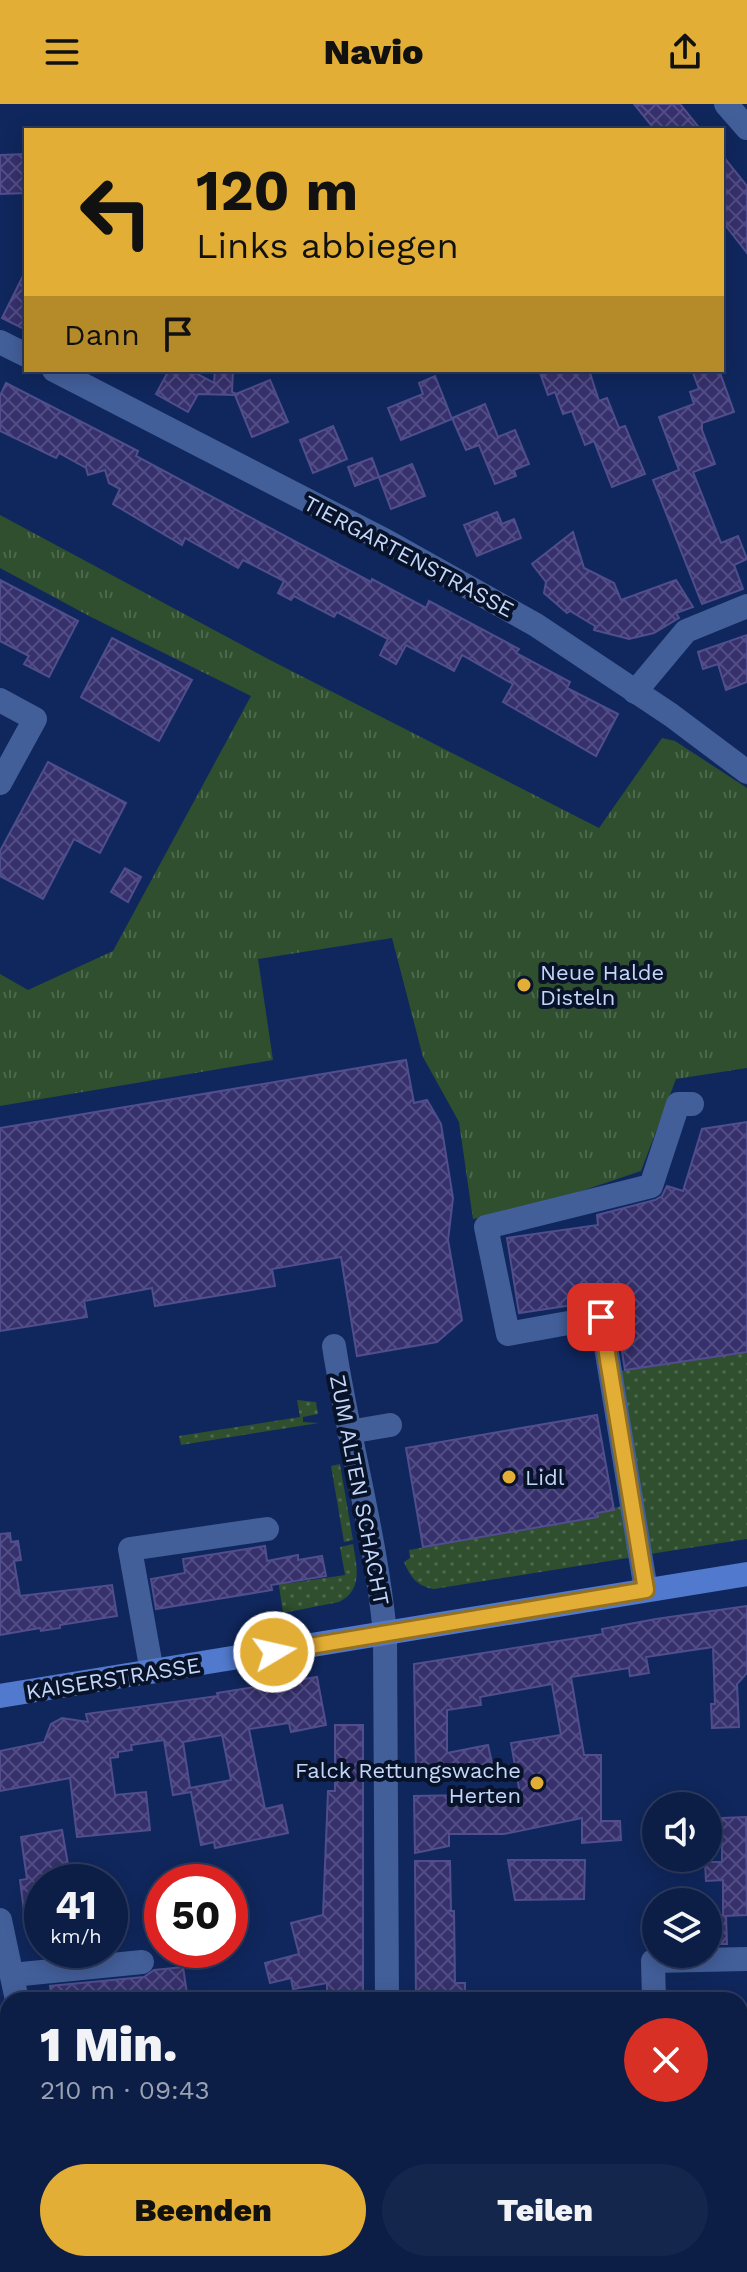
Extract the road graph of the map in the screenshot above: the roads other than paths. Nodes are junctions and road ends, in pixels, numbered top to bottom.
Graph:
1 (726, 104) edge
2 (747, 128) edge
3 (0, 342) edge
4 (24, 354) edge
5 (61, 372) edge
6 (747, 606) edge
7 (635, 692) junction
8 (0, 700) edge
9 (4, 767) edge
10 (747, 772) edge
11 (692, 1104) dead end
12 (334, 1346) dead end
13 (390, 1425) dead end
14 (349, 1432) junction
15 (267, 1529) dead end
16 (747, 1574) edge
17 (646, 1590) junction
18 (385, 1634) junction
19 (152, 1672) junction
20 (0, 1696) edge
21 (0, 1920) edge
22 (747, 1959) edge
23 (142, 1962) dead end
24 (12, 1975) junction
25 (15, 1992) edge
26 (387, 1992) edge
27 (654, 1992) edge

1 - 2 street
3 - 4 street
5 - 7 street, TIERGARTENSTRASSE
6 - 7 street
7 - 10 street, TIERGARTENSTRASSE
8 - 9 street
11 - 17 street
12 - 14 street, ZUM ALTEN SCHACHT
13 - 14 street
14 - 18 street, ZUM ALTEN SCHACHT
15 - 19 street
16 - 17 main road, KAISERSTRASSE
17 - 18 main road, KAISERSTRASSE
18 - 19 main road, KAISERSTRASSE
18 - 26 street, ZUM ALTEN SCHACHT
19 - 20 main road, KAISERSTRASSE
21 - 24 street
22 - 27 street
23 - 24 street
24 - 25 street

